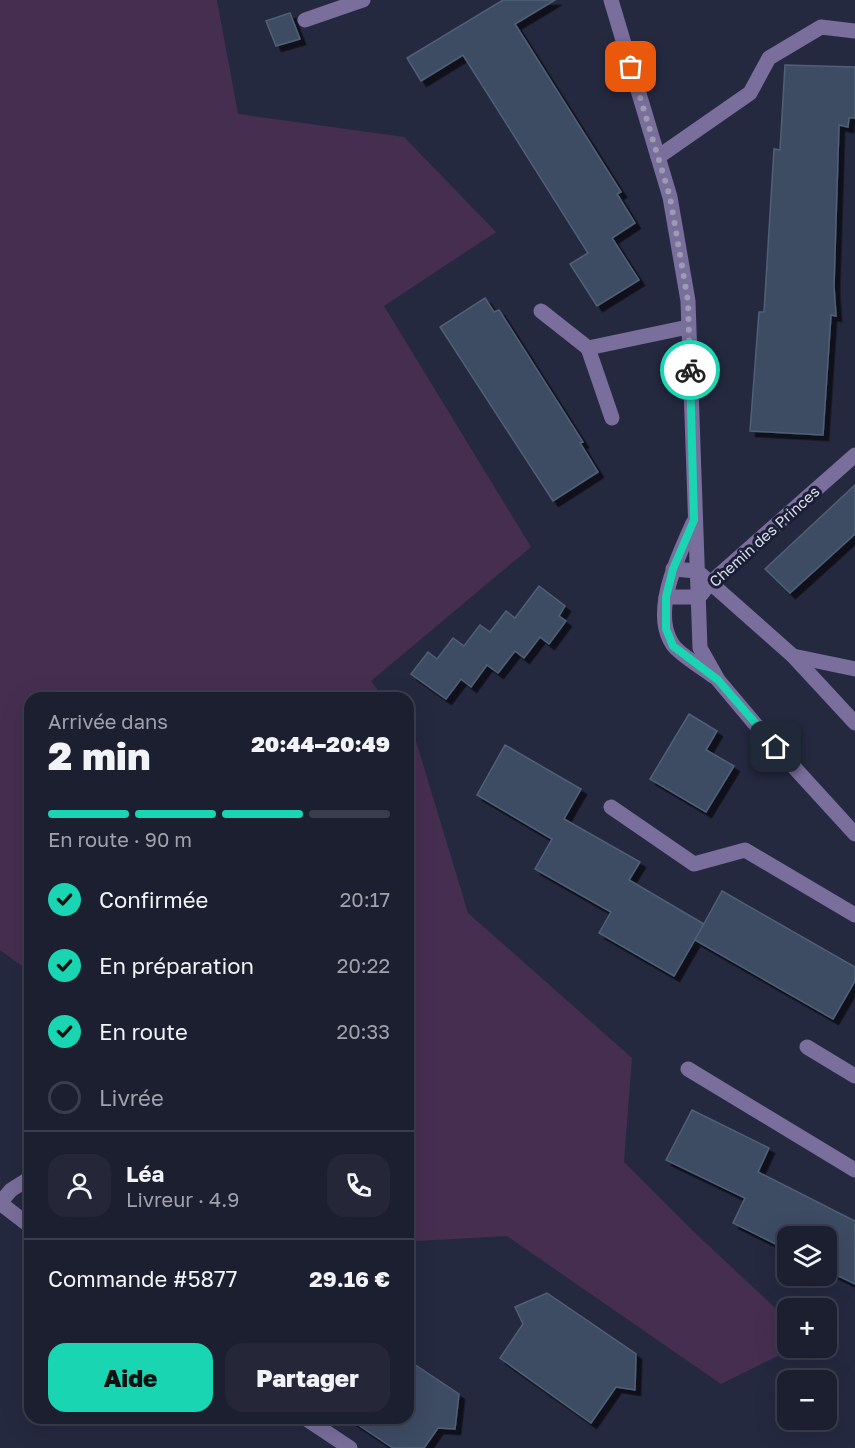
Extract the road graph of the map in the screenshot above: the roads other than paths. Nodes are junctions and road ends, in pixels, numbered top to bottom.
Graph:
1 (363, 0) edge
2 (611, 0) edge
3 (305, 20) dead end
4 (855, 31) edge
5 (658, 157) junction
6 (541, 311) dead end
7 (688, 327) junction
8 (588, 348) junction
9 (612, 418) dead end
10 (855, 454) edge
11 (694, 520) junction
12 (673, 569) junction
13 (697, 571) junction
14 (710, 583) junction
15 (666, 597) junction
16 (699, 597) junction
17 (793, 656) junction
18 (855, 669) edge
19 (718, 680) junction
20 (855, 723) edge
21 (611, 807) dead end
22 (855, 834) edge
23 (855, 915) edge
24 (807, 1047) dead end
25 (688, 1069) dead end
26 (855, 1076) edge
27 (855, 1170) edge
28 (24, 1182) edge
29 (0, 1203) edge
30 (24, 1221) edge
31 (314, 1424) edge
32 (351, 1448) edge

1 - 3 street
2 - 5 street
4 - 5 street
5 - 7 street
6 - 8 street
7 - 8 street
7 - 11 street
8 - 9 street
10 - 14 street, Chemin des Princes
11 - 12 street
11 - 13 street
12 - 13 street
12 - 15 street
13 - 14 street
13 - 16 street
14 - 16 street, Chemin des Princes
14 - 17 street
15 - 16 street, Chemin des Princes
15 - 19 street
16 - 19 street
17 - 18 street
17 - 20 street
19 - 22 street
21 - 23 street
24 - 26 street
25 - 27 street
28 - 29 street
29 - 30 street
31 - 32 street

